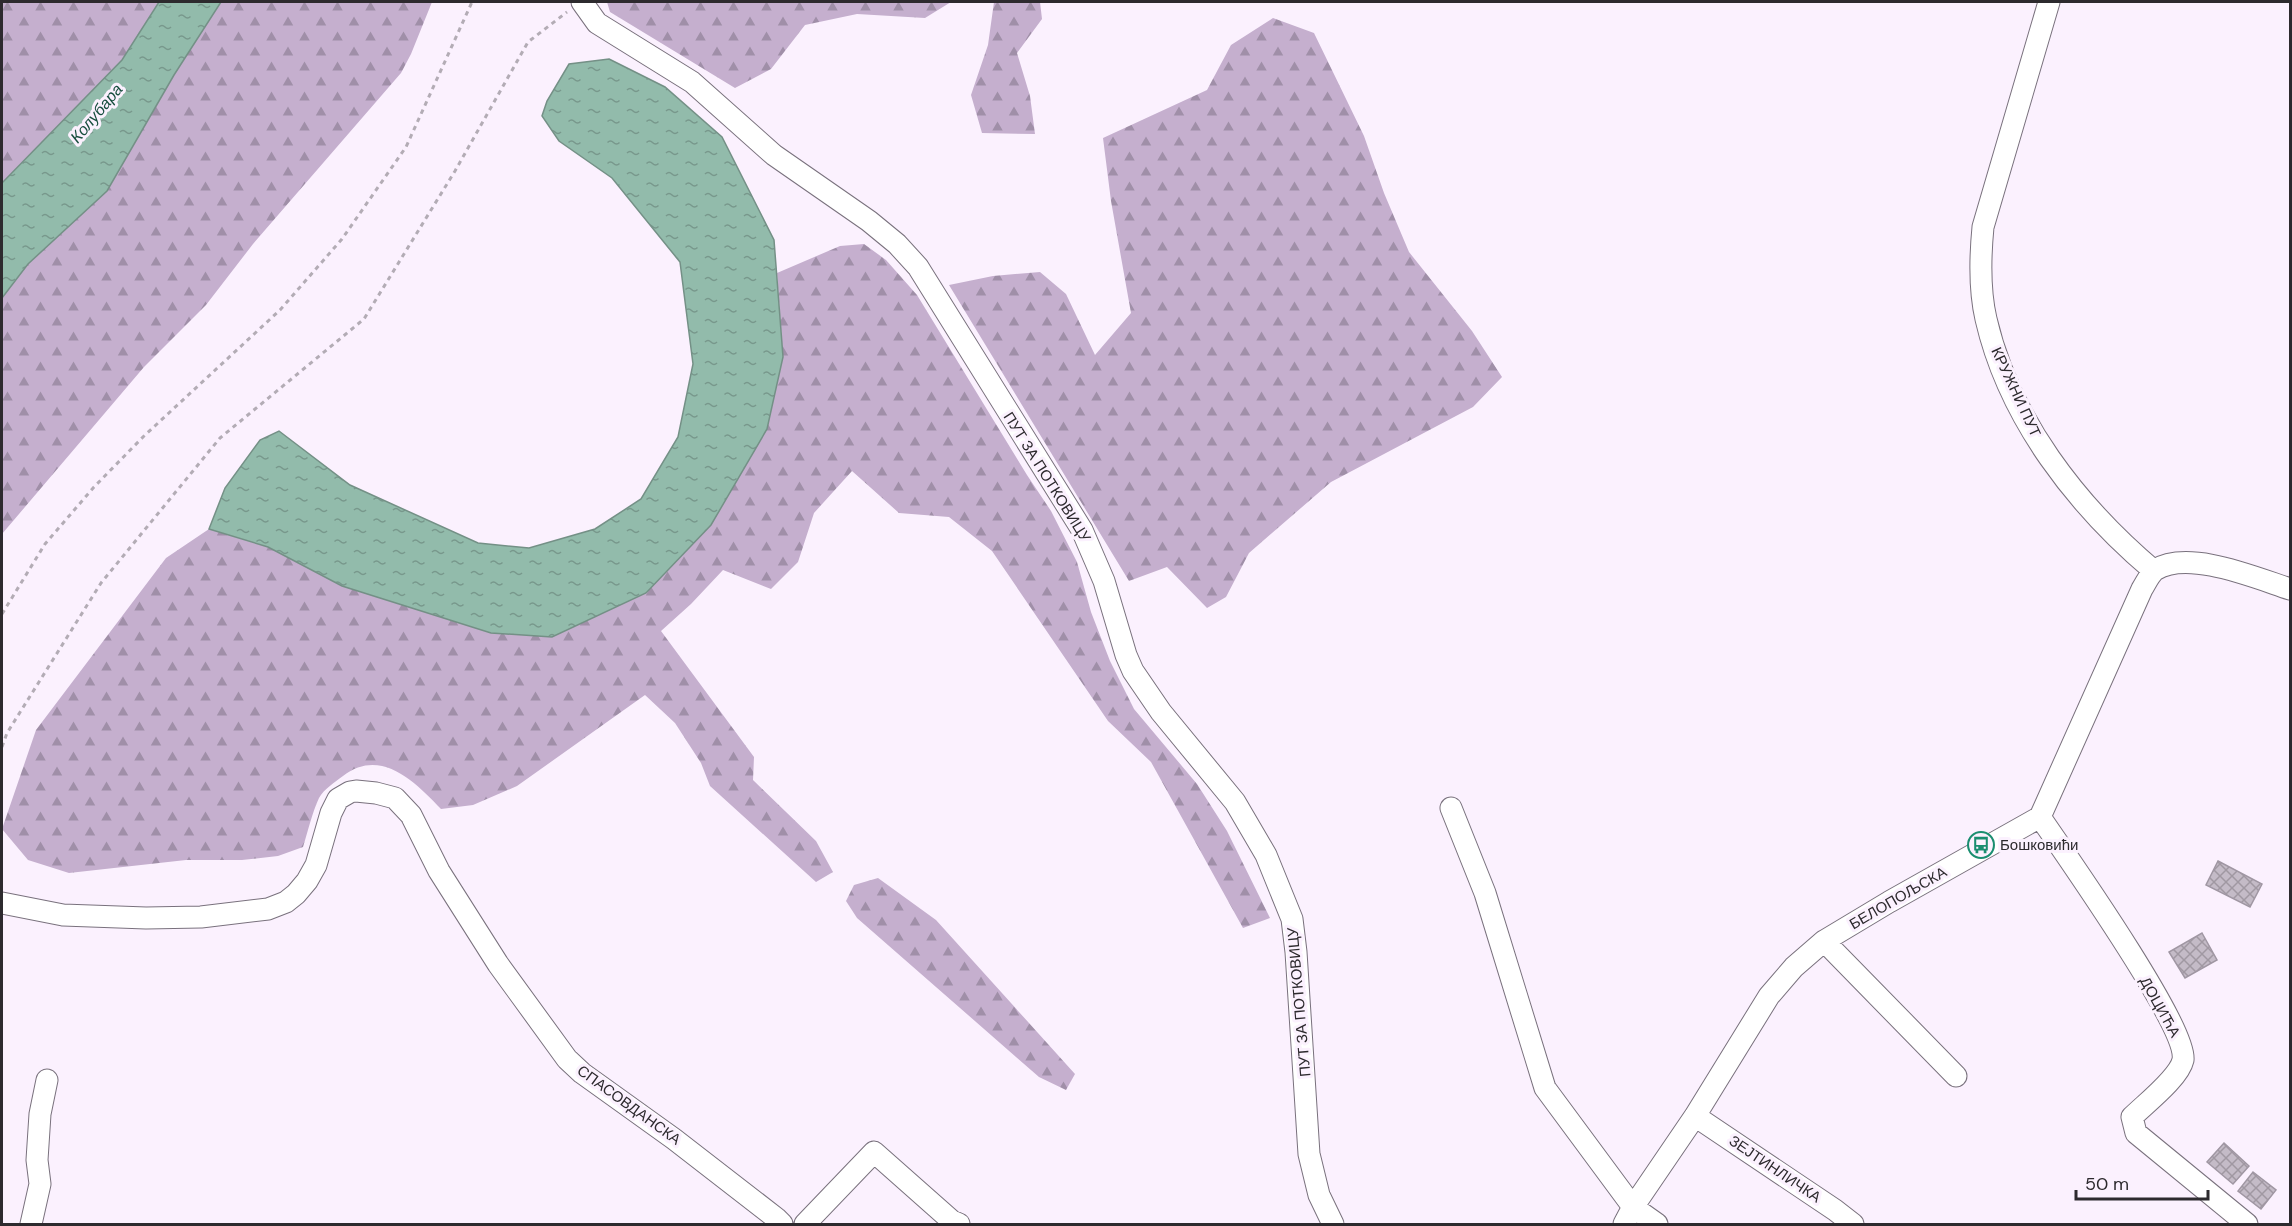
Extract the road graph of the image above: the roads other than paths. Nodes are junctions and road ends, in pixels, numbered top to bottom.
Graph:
1 (2049, 2) edge
2 (577, 5) edge
3 (2154, 571) junction
4 (2290, 588) edge
5 (1451, 808) dead end
6 (2040, 817) junction
7 (2, 903) edge
8 (1824, 941) junction
9 (1956, 1076) dead end
10 (47, 1080) dead end
11 (1695, 1116) junction
12 (1629, 1216) edge
13 (32, 1224) edge
14 (782, 1224) edge
15 (805, 1224) edge
16 (959, 1224) edge
17 (1333, 1224) edge
18 (1657, 1224) edge
19 (1853, 1224) edge
20 (2247, 1224) edge

1 - 3 street, КРУЖНИ ПУТ
2 - 17 street, ПУТ ЗА ПОТКОВИЦУ
3 - 4 street
3 - 6 street
5 - 12 street
6 - 8 street, БЕЛОПОЉСКА
6 - 20 street, ДОЦИЋА
7 - 14 street, СПАСОВДАНСКА
8 - 9 street
8 - 11 street, БЕЛОПОЉСКА
10 - 13 street
11 - 12 street, БЕЛОПОЉСКА
11 - 19 street, ЗЕЈТИНЛИЧКА
12 - 18 street
15 - 16 street

